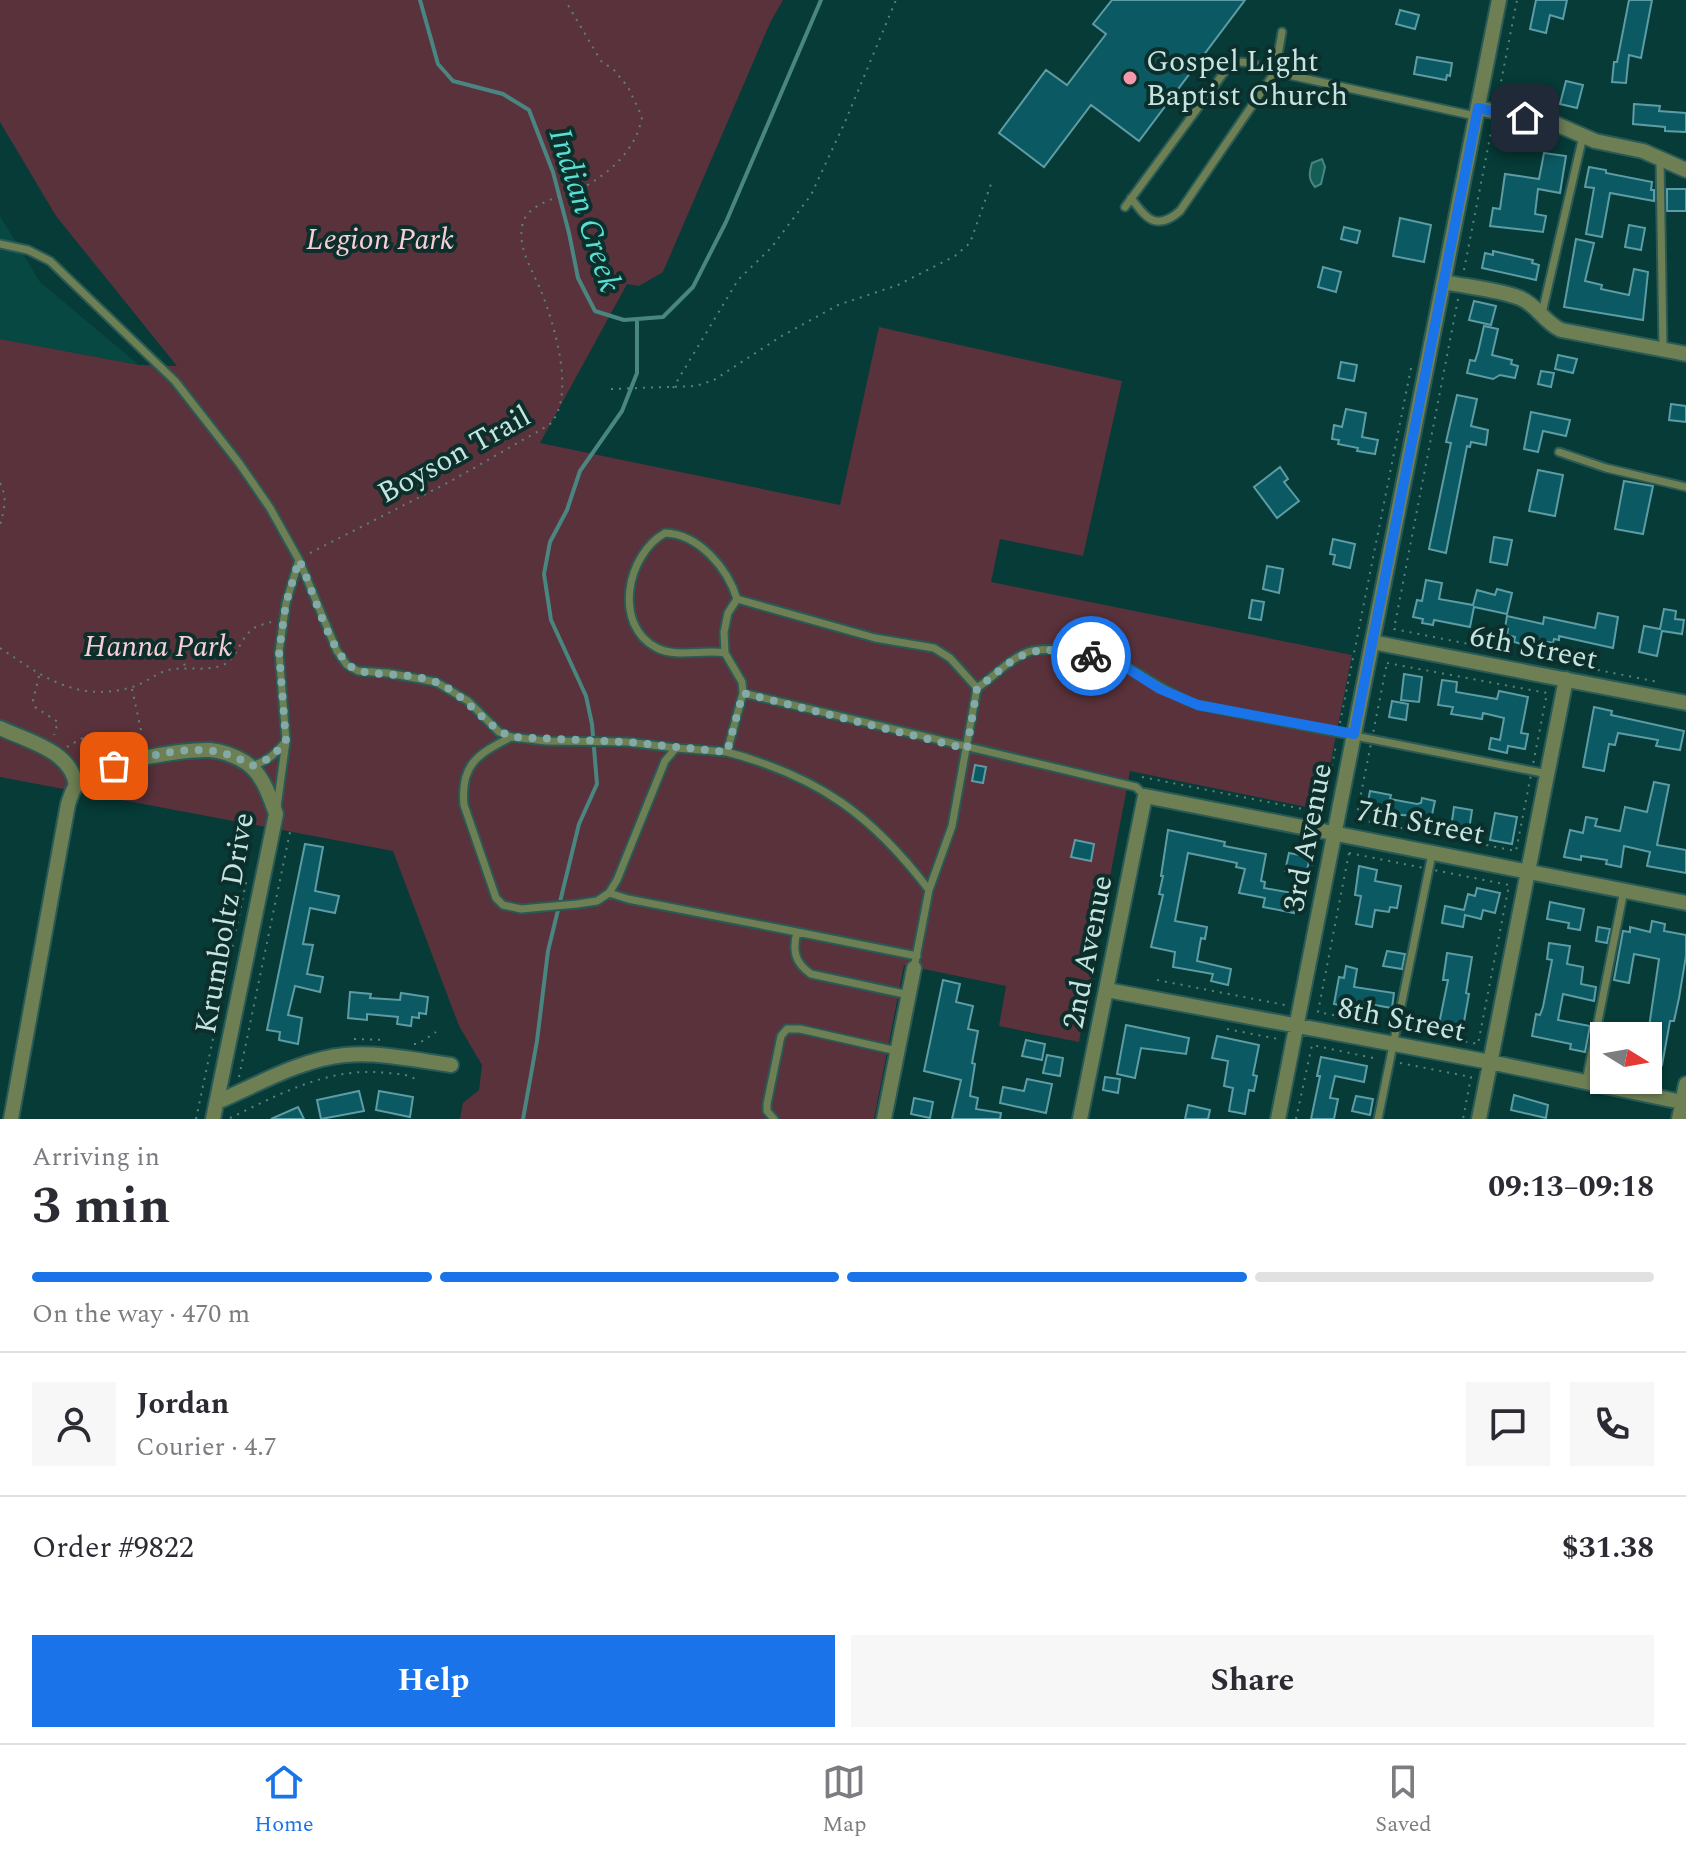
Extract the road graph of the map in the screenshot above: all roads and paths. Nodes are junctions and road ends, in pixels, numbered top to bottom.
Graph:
1 (565, 0) edge
2 (896, 0) edge
3 (1499, 0) edge
4 (1517, 0) edge
5 (1282, 32) dead end
6 (1275, 72) junction
7 (1477, 112) junction
8 (1495, 112) junction
9 (1583, 136) junction
10 (1660, 160) junction
11 (1686, 170) edge
12 (991, 184) dead end
13 (1131, 198) junction
14 (1125, 207) dead end
15 (0, 244) edge
16 (1444, 282) junction
17 (1461, 286) junction
18 (1541, 316) junction
19 (1663, 350) junction
20 (1686, 354) edge
21 (1416, 362) dead end
22 (673, 388) junction
23 (611, 389) dead end
24 (1559, 452) dead end
25 (0, 483) edge
26 (1686, 487) edge
27 (0, 525) edge
28 (299, 560) junction
29 (737, 599) junction
30 (283, 621) junction
31 (180, 640) dead end
32 (1372, 642) junction
33 (0, 648) edge
34 (725, 653) junction
35 (185, 669) junction
36 (39, 675) junction
37 (1566, 679) junction
38 (1657, 682) dead end
39 (131, 688) junction
40 (977, 688) junction
41 (743, 693) junction
42 (1686, 703) edge
43 (0, 728) edge
44 (141, 730) dead end
45 (1338, 732) junction
46 (1354, 734) junction
47 (511, 737) junction
48 (286, 741) junction
49 (53, 742) dead end
50 (66, 747) dead end
51 (92, 748) dead end
52 (676, 748) junction
53 (967, 749) junction
54 (727, 752) junction
55 (251, 766) junction
56 (1548, 774) junction
57 (1133, 775) dead end
58 (76, 786) junction
59 (1145, 796) junction
60 (276, 814) junction
61 (290, 832) dead end
62 (1335, 832) junction
63 (1316, 846) dead end
64 (1433, 852) junction
65 (249, 867) dead end
66 (1529, 870) junction
67 (929, 890) junction
68 (1624, 890) junction
69 (609, 893) junction
70 (1686, 903) edge
71 (1305, 904) dead end
72 (797, 932) junction
73 (915, 962) junction
74 (1157, 980) dead end
75 (1107, 990) junction
76 (909, 995) junction
77 (1285, 1005) dead end
78 (1296, 1026) junction
79 (1227, 1029) dead end
80 (1278, 1039) dead end
81 (1395, 1045) junction
82 (897, 1051) junction
83 (1490, 1062) junction
84 (451, 1065) dead end
85 (417, 1080) dead end
86 (238, 1082) dead end
87 (1586, 1082) junction
88 (1686, 1084) edge
89 (217, 1102) junction
90 (1684, 1103) edge
91 (232, 1108) dead end
92 (230, 1118) edge
93 (11, 1119) edge
94 (196, 1119) edge
95 (213, 1119) edge
96 (774, 1119) edge
97 (884, 1119) edge
98 (1080, 1119) edge
99 (1278, 1119) edge
100 (1378, 1119) edge
101 (1479, 1119) edge
102 (1679, 1119) edge

1 - 28 path, Boyson Trail
2 - 22 path
3 - 7 street, 3rd Avenue
4 - 8 path
5 - 6 lane
6 - 7 lane
6 - 13 lane
6 - 13 lane
7 - 8 street
7 - 16 street, 3rd Avenue
8 - 9 street
8 - 17 path
9 - 10 street
9 - 18 lane
10 - 11 street
10 - 19 lane
12 - 22 path
13 - 14 lane
15 - 28 lane
16 - 17 street
16 - 32 street, 3rd Avenue
17 - 18 street
17 - 38 path
18 - 19 street
19 - 20 street
21 - 45 path
22 - 23 path
24 - 26 lane
25 - 27 path
28 - 30 lane
28 - 47 lane
29 - 34 lane
29 - 34 lane
29 - 40 lane
30 - 35 path
30 - 48 lane
31 - 35 path
32 - 37 street, 6th Street
32 - 46 street, 3rd Avenue
33 - 36 path
34 - 41 lane
35 - 39 path
36 - 39 path
36 - 49 path
37 - 42 street, 6th Street
37 - 56 street
39 - 44 path
40 - 45 lane
40 - 53 lane
41 - 53 lane
41 - 54 lane
43 - 58 street
45 - 46 lane
45 - 57 path
46 - 56 lane
46 - 62 street, 3rd Avenue
47 - 52 lane
47 - 69 lane
48 - 55 lane
48 - 60 lane
50 - 51 path
52 - 54 lane
52 - 69 lane
53 - 59 lane
53 - 67 lane
54 - 67 lane
55 - 58 street
55 - 60 street, Krumboltz Drive
56 - 66 street
58 - 93 street
59 - 62 street, 7th Street
59 - 75 street, 2nd Avenue
60 - 89 street, Krumboltz Drive
61 - 86 path
62 - 64 street, 7th Street
62 - 78 street, 3rd Avenue
63 - 71 path
64 - 66 street, 7th Street
64 - 81 lane
65 - 94 path
66 - 68 street, 7th Street
66 - 83 street
67 - 73 lane
68 - 70 street, 7th Street
68 - 87 lane
69 - 72 lane
72 - 73 lane
72 - 76 lane
73 - 76 street
74 - 77 path
75 - 78 street, 8th Street
75 - 98 street, 2nd Avenue
76 - 82 street
78 - 81 street, 8th Street
78 - 99 street, 3rd Avenue
79 - 80 path
81 - 83 street, 8th Street
81 - 100 lane
82 - 96 lane
82 - 97 street
83 - 87 street, 8th Street
83 - 101 street
84 - 89 street
85 - 92 path
87 - 90 street, 8th Street
88 - 90 street
89 - 95 street, Krumboltz Drive
90 - 102 street
91 - 92 path

